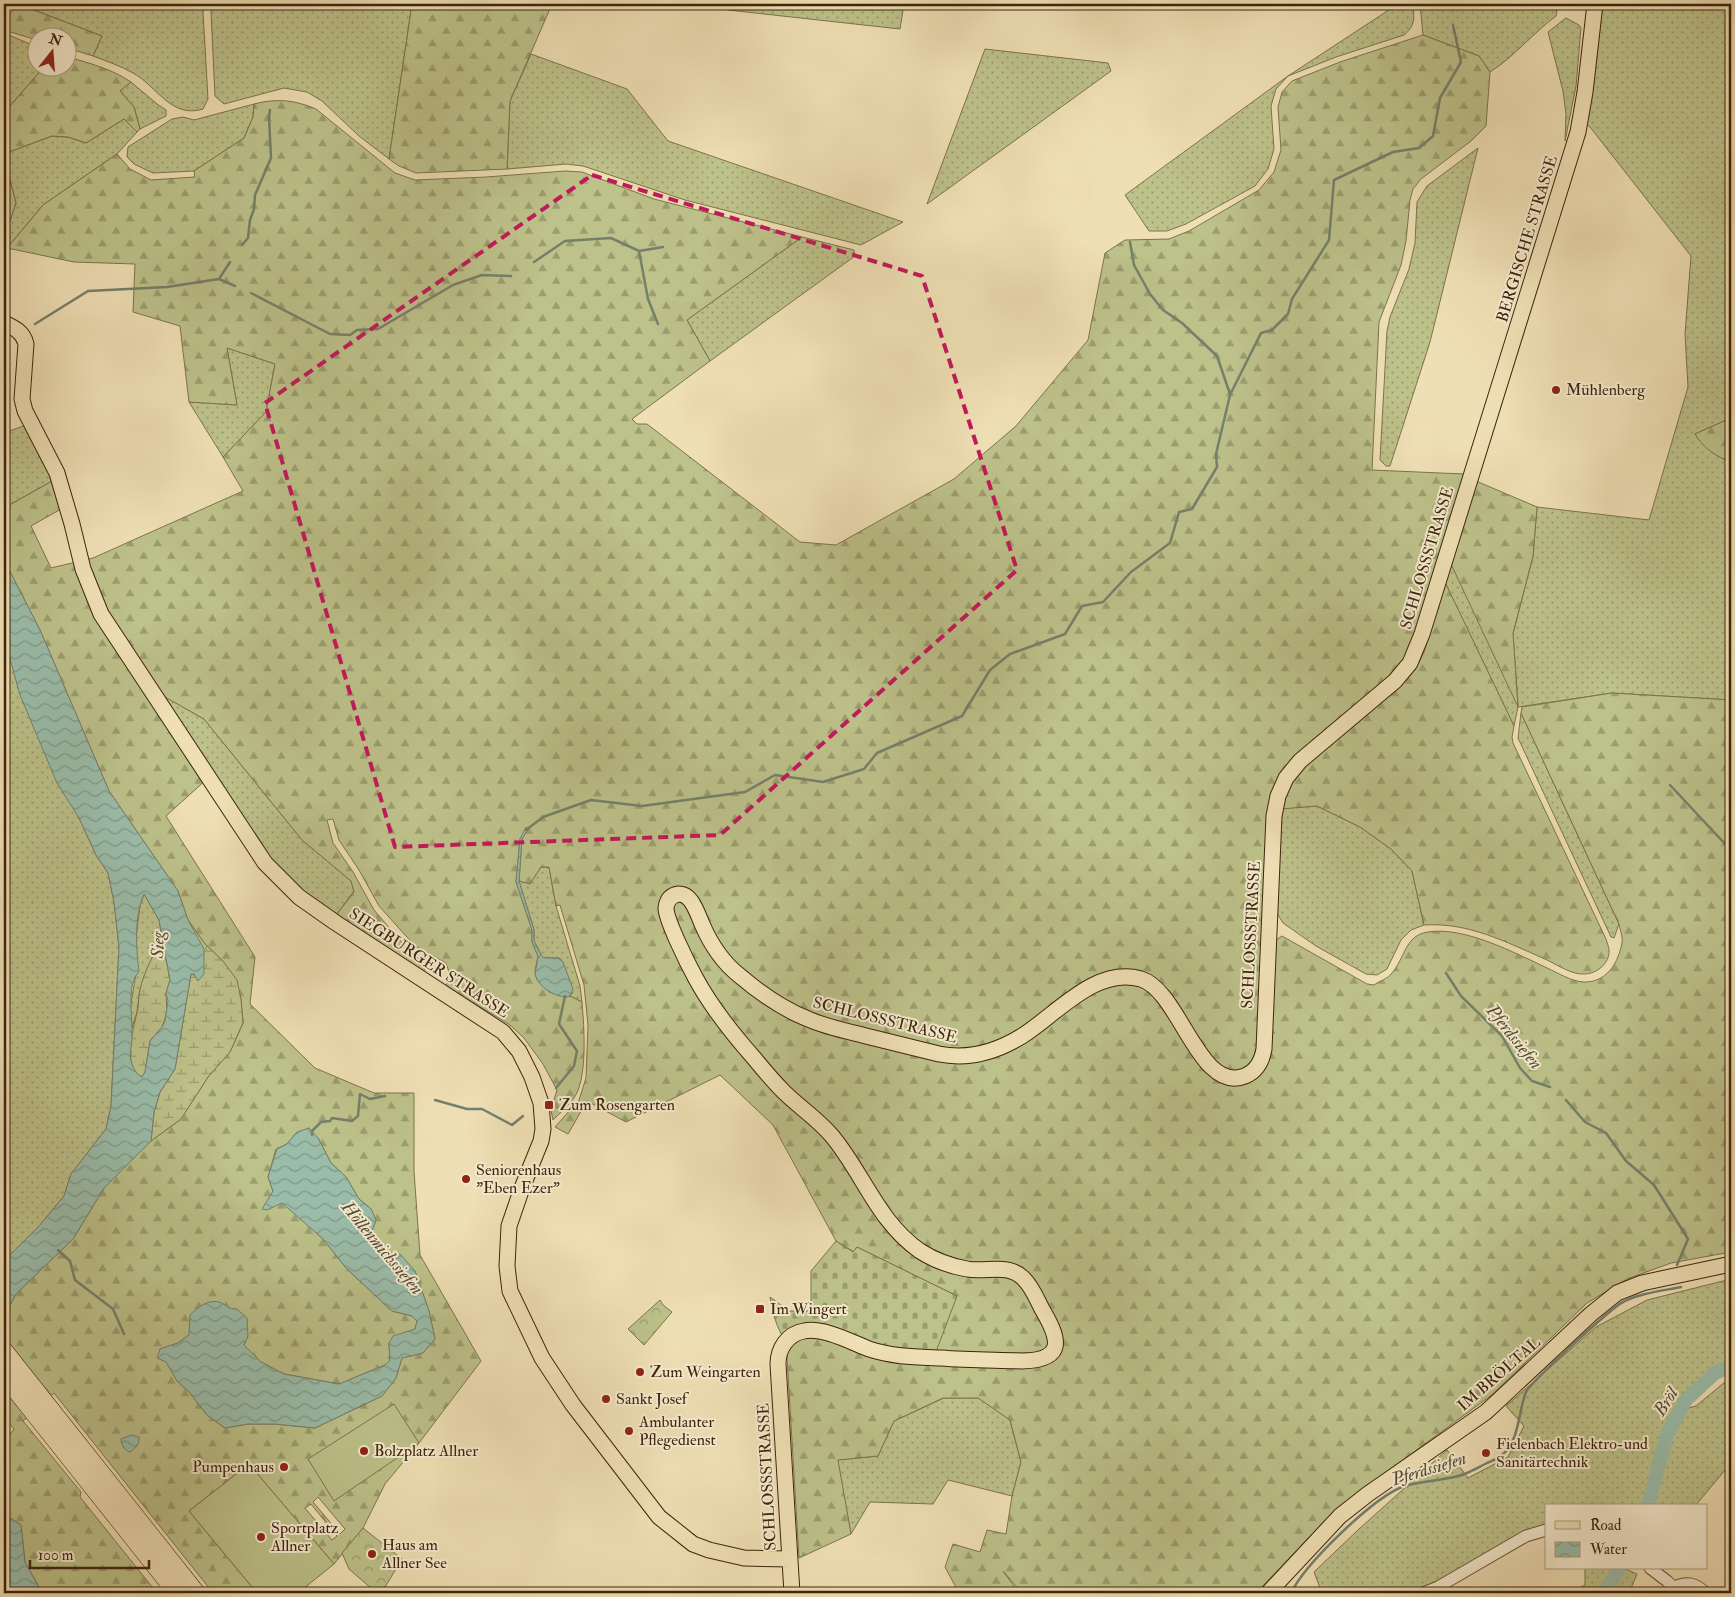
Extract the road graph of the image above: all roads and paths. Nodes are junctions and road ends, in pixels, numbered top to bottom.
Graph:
1 (1595, 4) edge
2 (4, 323) edge
3 (1469, 479) joint
4 (1731, 1264) edge
5 (4, 1350) edge
6 (4, 1375) edge
7 (1545, 1530) edge
8 (789, 1559) junction
9 (1652, 1570) edge
10 (1676, 1590) edge
11 (177, 1593) edge
12 (196, 1593) edge
13 (792, 1593) edge
14 (1268, 1593) edge
15 (1423, 1593) edge
16 (1706, 1593) edge

1 - 3 main road, BERGISCHE STRASSE
2 - 8 main road, SIEGBURGER STRASSE
3 - 8 main road, SCHLOSSSTRASSE
4 - 14 main road, IM BRÖLTAL
5 - 12 highway
6 - 11 highway
7 - 15 street
8 - 13 main road, SCHLOSSSTRASSE
9 - 10 street
10 - 16 street

